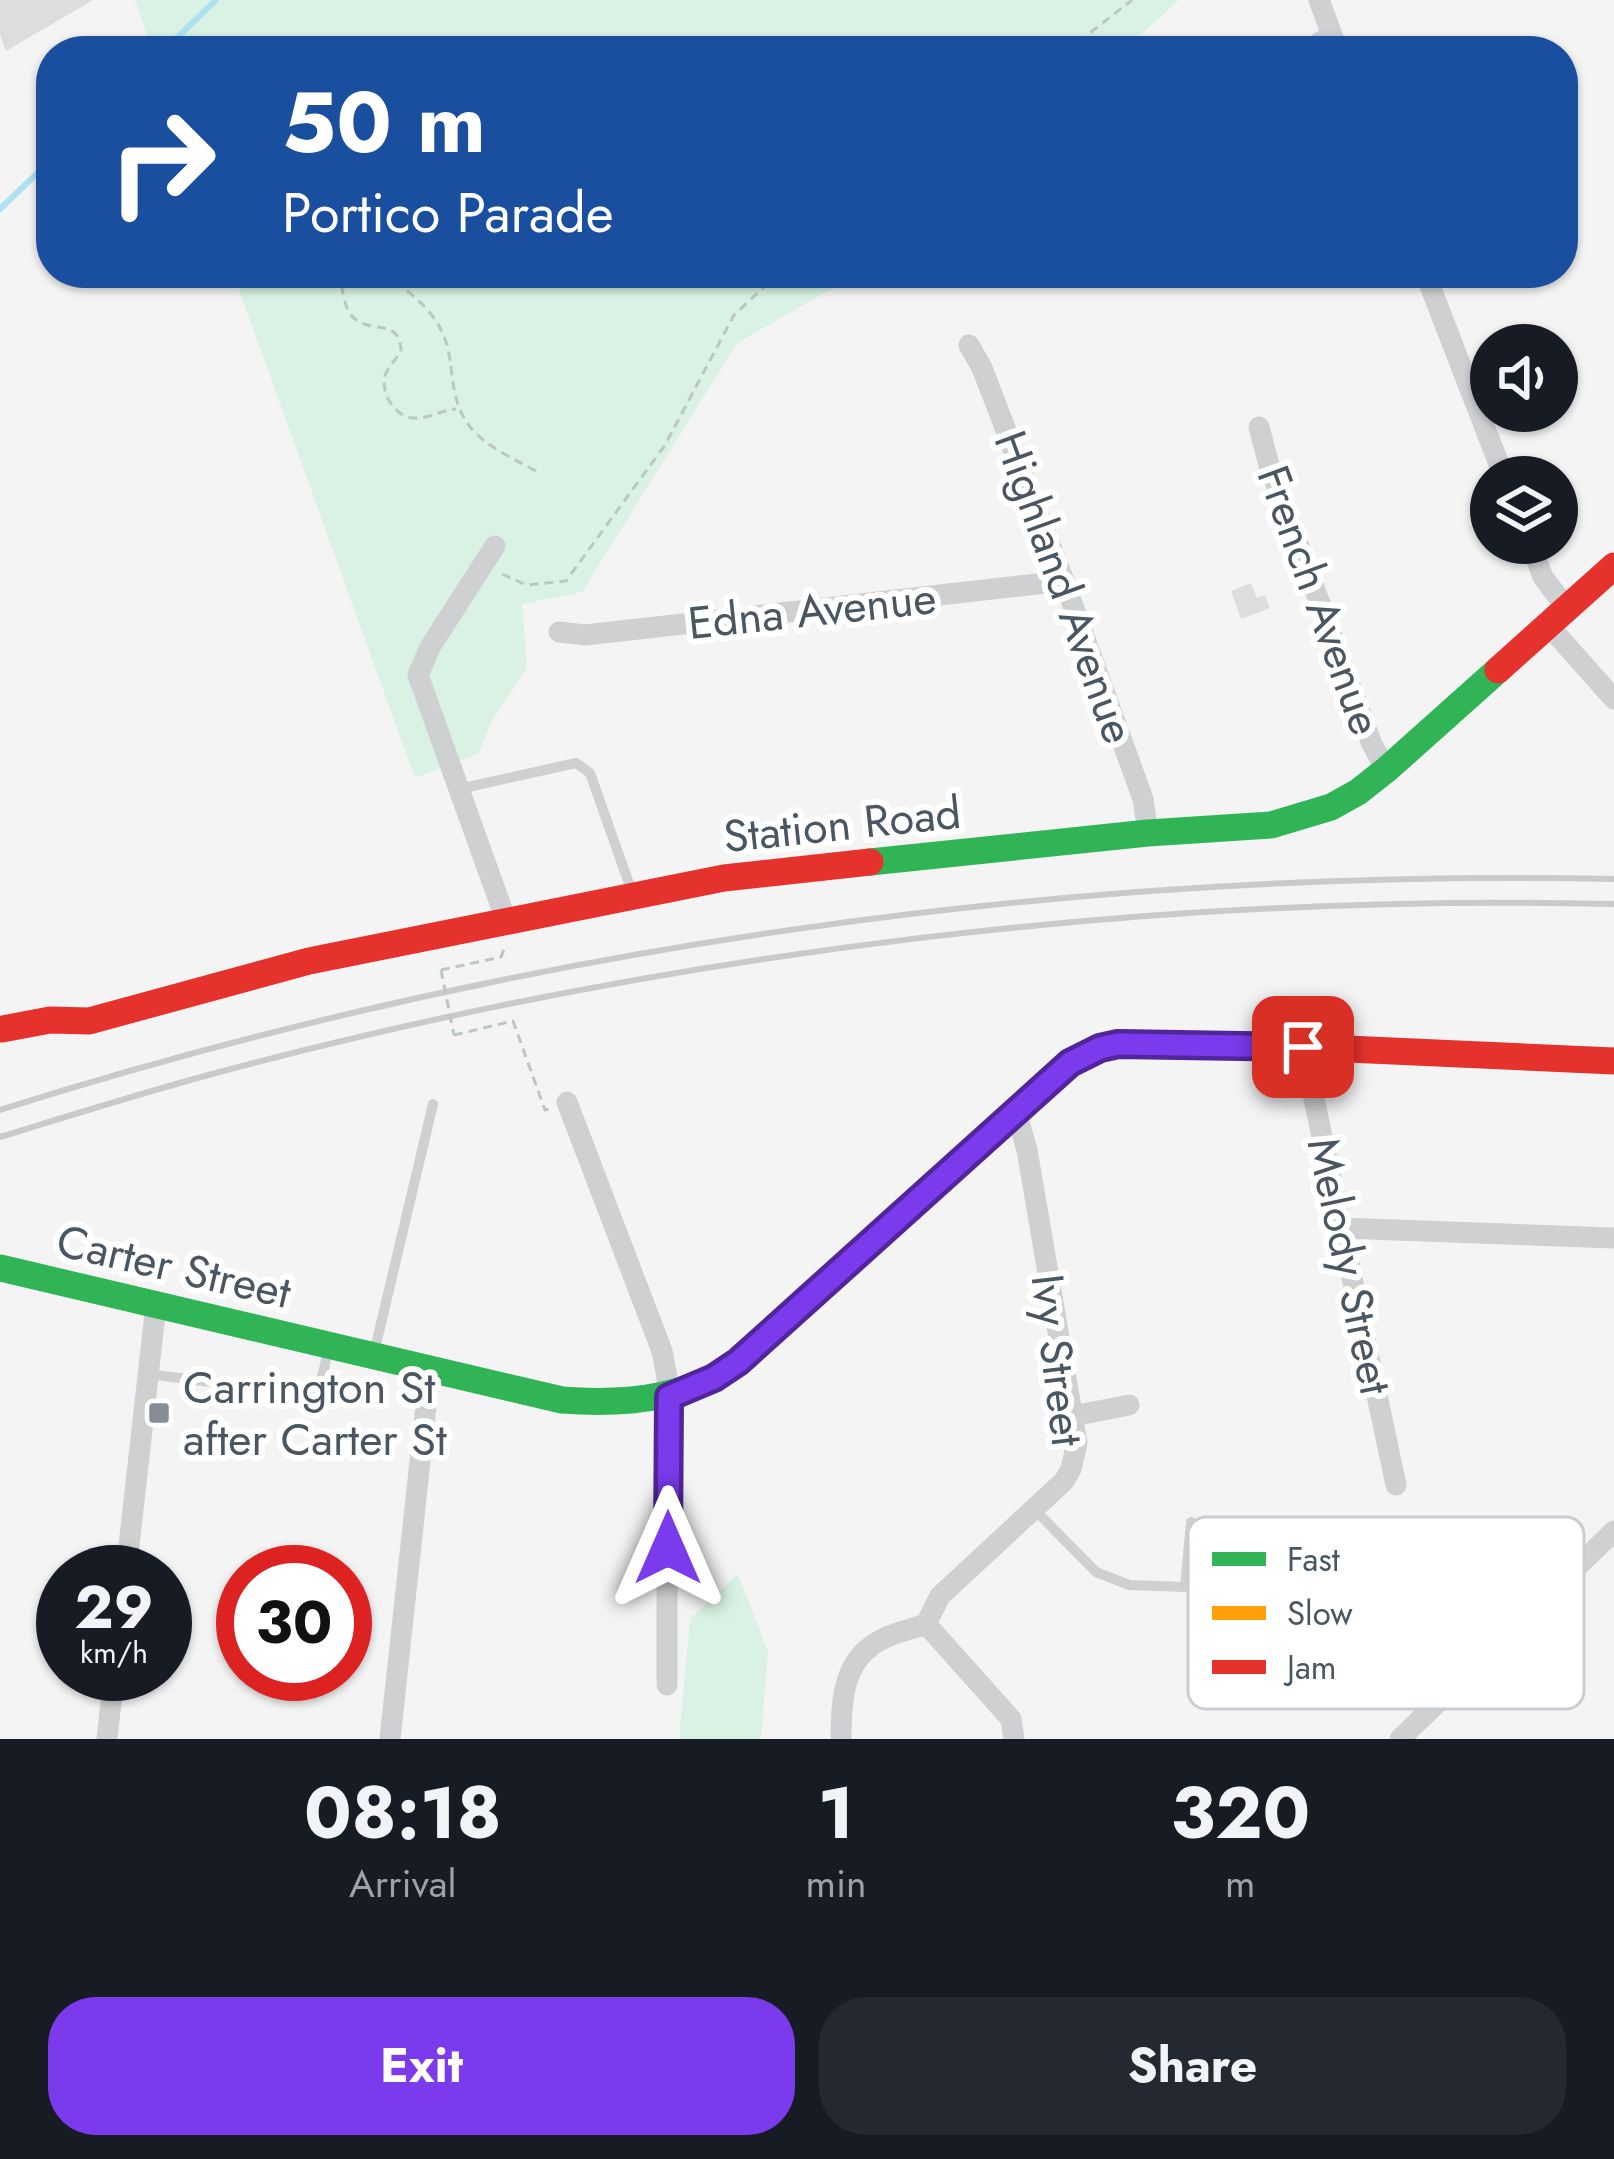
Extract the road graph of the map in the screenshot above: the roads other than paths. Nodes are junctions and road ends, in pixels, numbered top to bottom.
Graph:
1 (1319, 0) edge
2 (1332, 36) edge
3 (1431, 288) edge
4 (969, 345) dead end
5 (1259, 428) dead end
6 (1496, 456) edge
7 (489, 555) road end
8 (1538, 564) edge
9 (1614, 566) edge
10 (1064, 581) junction
11 (1558, 618) junction
12 (559, 632) dead end
13 (1614, 699) edge
14 (1386, 770) junction
15 (459, 789) junction
16 (1148, 833) junction
17 (634, 896) junction
18 (507, 923) junction
19 (1, 1025) edge
20 (0, 1040) edge
21 (1303, 1047) junction
22 (1614, 1060) edge
23 (567, 1102) road end
24 (433, 1104) dead end
25 (1016, 1112) junction
26 (1341, 1228) junction
27 (1614, 1238) edge
28 (0, 1268) edge
29 (156, 1305) junction
30 (328, 1347) junction
31 (374, 1357) junction
32 (430, 1370) junction
33 (148, 1374) junction
34 (669, 1397) junction
35 (1129, 1405) dead end
36 (1073, 1416) junction
37 (1396, 1485) dead end
38 (1034, 1509) junction
39 (1614, 1531) edge
40 (129, 1545) edge
41 (1188, 1548) edge
42 (1584, 1560) edge
43 (926, 1624) junction
44 (668, 1685) dead end
45 (111, 1701) edge
46 (1431, 1709) edge
47 (107, 1739) edge
48 (390, 1739) edge
49 (841, 1739) edge
50 (1014, 1739) edge
51 (1400, 1739) edge

1 - 2 street
3 - 6 street
4 - 10 street, Highland Avenue
5 - 14 street, French Avenue
7 - 15 street
8 - 11 street
9 - 11 street, Station Road
10 - 12 street, Edna Avenue
10 - 16 street, Highland Avenue
11 - 13 street
11 - 14 street, Station Road
14 - 16 street, Station Road
15 - 17 lane
15 - 18 street
16 - 17 street, Station Road
17 - 18 street, Station Road
18 - 19 street, Station Road
19 - 20 street
21 - 22 street, Carter Street
21 - 25 street, Carter Street
21 - 26 street, Melody Street
23 - 34 street
24 - 31 lane
25 - 34 street, Carter Street
25 - 36 street, Ivy Street
26 - 27 street
26 - 37 street, Melody Street
28 - 29 street, Carter Street
29 - 30 street, Carter Street
29 - 33 street
30 - 31 street, Carter Street
30 - 33 lane, Carter Street
31 - 32 street, Carter Street
32 - 34 street, Carter Street
32 - 48 street
33 - 40 street
34 - 44 street
35 - 36 street
36 - 38 street, Ivy Street
38 - 41 lane
38 - 43 street, Ivy Street
39 - 42 street
43 - 49 street
43 - 50 street
45 - 47 street
46 - 51 street

